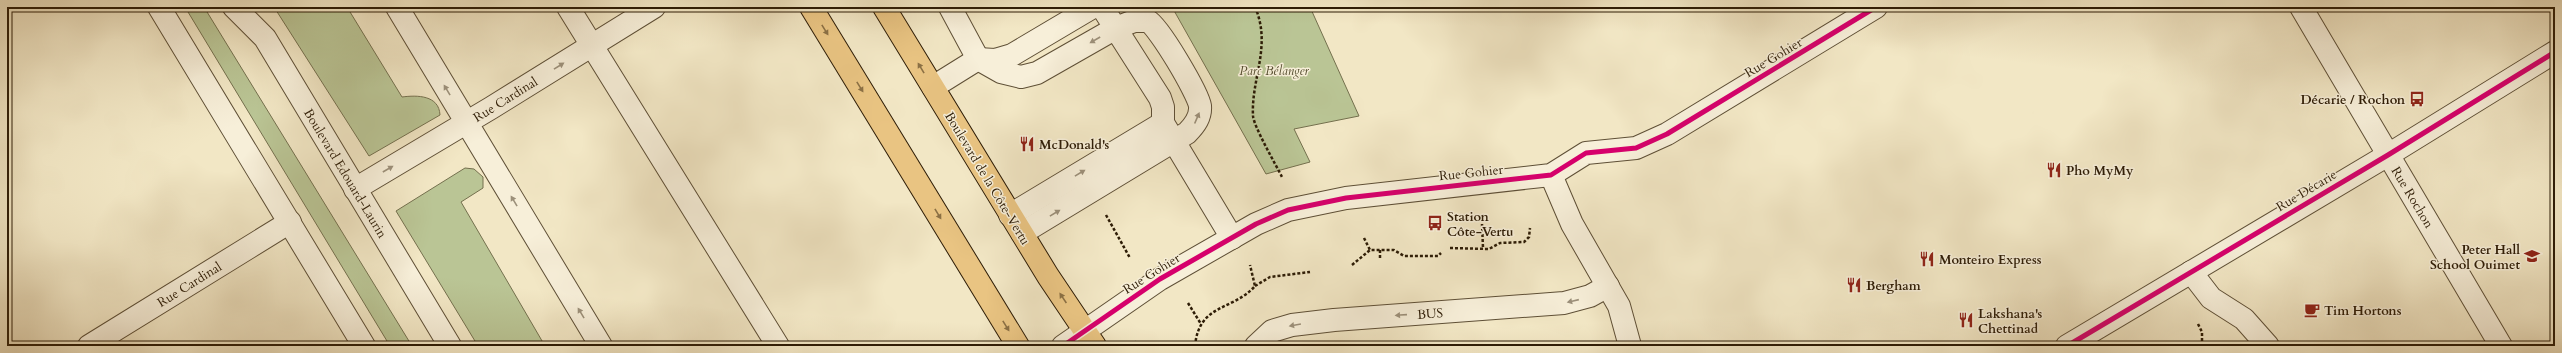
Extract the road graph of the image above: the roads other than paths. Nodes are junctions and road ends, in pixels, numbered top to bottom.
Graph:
1 (159, 7) edge
2 (234, 7) edge
3 (396, 7) edge
4 (568, 7) edge
5 (654, 7) edge
6 (811, 7) edge
7 (884, 7) edge
8 (950, 7) edge
9 (1093, 7) edge
10 (1102, 7) edge
11 (1876, 7) edge
12 (2301, 7) edge
13 (1116, 28) junction
14 (592, 46) junction
15 (2555, 52) edge
16 (978, 59) junction
17 (933, 87) junction
18 (467, 123) junction
19 (1168, 132) junction
20 (2388, 154) junction
21 (1551, 175) junction
22 (355, 189) junction
23 (1010, 215) junction
24 (290, 222) junction
25 (1022, 233) junction
26 (1232, 238) junction
27 (2191, 272) junction
28 (1608, 286) junction
29 (1090, 338) edge
30 (89, 346) edge
31 (364, 346) edge
32 (450, 346) edge
33 (601, 346) edge
34 (778, 346) edge
35 (1018, 346) edge
36 (1063, 346) edge
37 (1256, 346) edge
38 (1630, 346) edge
39 (2067, 346) edge
40 (2268, 346) edge
41 (2501, 346) edge

1 - 24 street
2 - 22 street, Boulevard Edouard-Laurin
18 -> 3 street
4 - 14 street
5 - 14 street, Rue Cardinal
6 -> 35 main road
17 -> 7 main road, Boulevard de la Côte-Vertu
8 - 16 street
9 - 16 street
10 - 13 street
11 - 21 street, Rue Gohier
12 - 20 street, Rue Rochon
13 -> 16 street
13 - 19 street
19 -> 13 street
18 -> 14 street, Rue Cardinal
14 - 34 street
15 - 20 street, Rue Décarie
16 - 17 street
17 - 23 main road, Boulevard de la Côte-Vertu
22 -> 18 street, Rue Cardinal
33 -> 18 street
23 -> 19 street
25 -> 19 street
19 - 26 street
20 - 27 street, Rue Décarie
20 - 41 street, Rue Rochon
21 - 26 street, Rue Gohier
21 - 28 street
22 - 32 street, Boulevard Edouard-Laurin
23 - 25 main road, Boulevard de la Côte-Vertu
24 - 30 street, Rue Cardinal
24 - 31 street
29 -> 25 main road, Boulevard de la Côte-Vertu
26 - 29 street, Rue Gohier
27 - 39 street, Rue Décarie
27 - 40 street
28 -> 37 street, BUS
28 - 38 street
29 - 36 street, Rue Gohier

